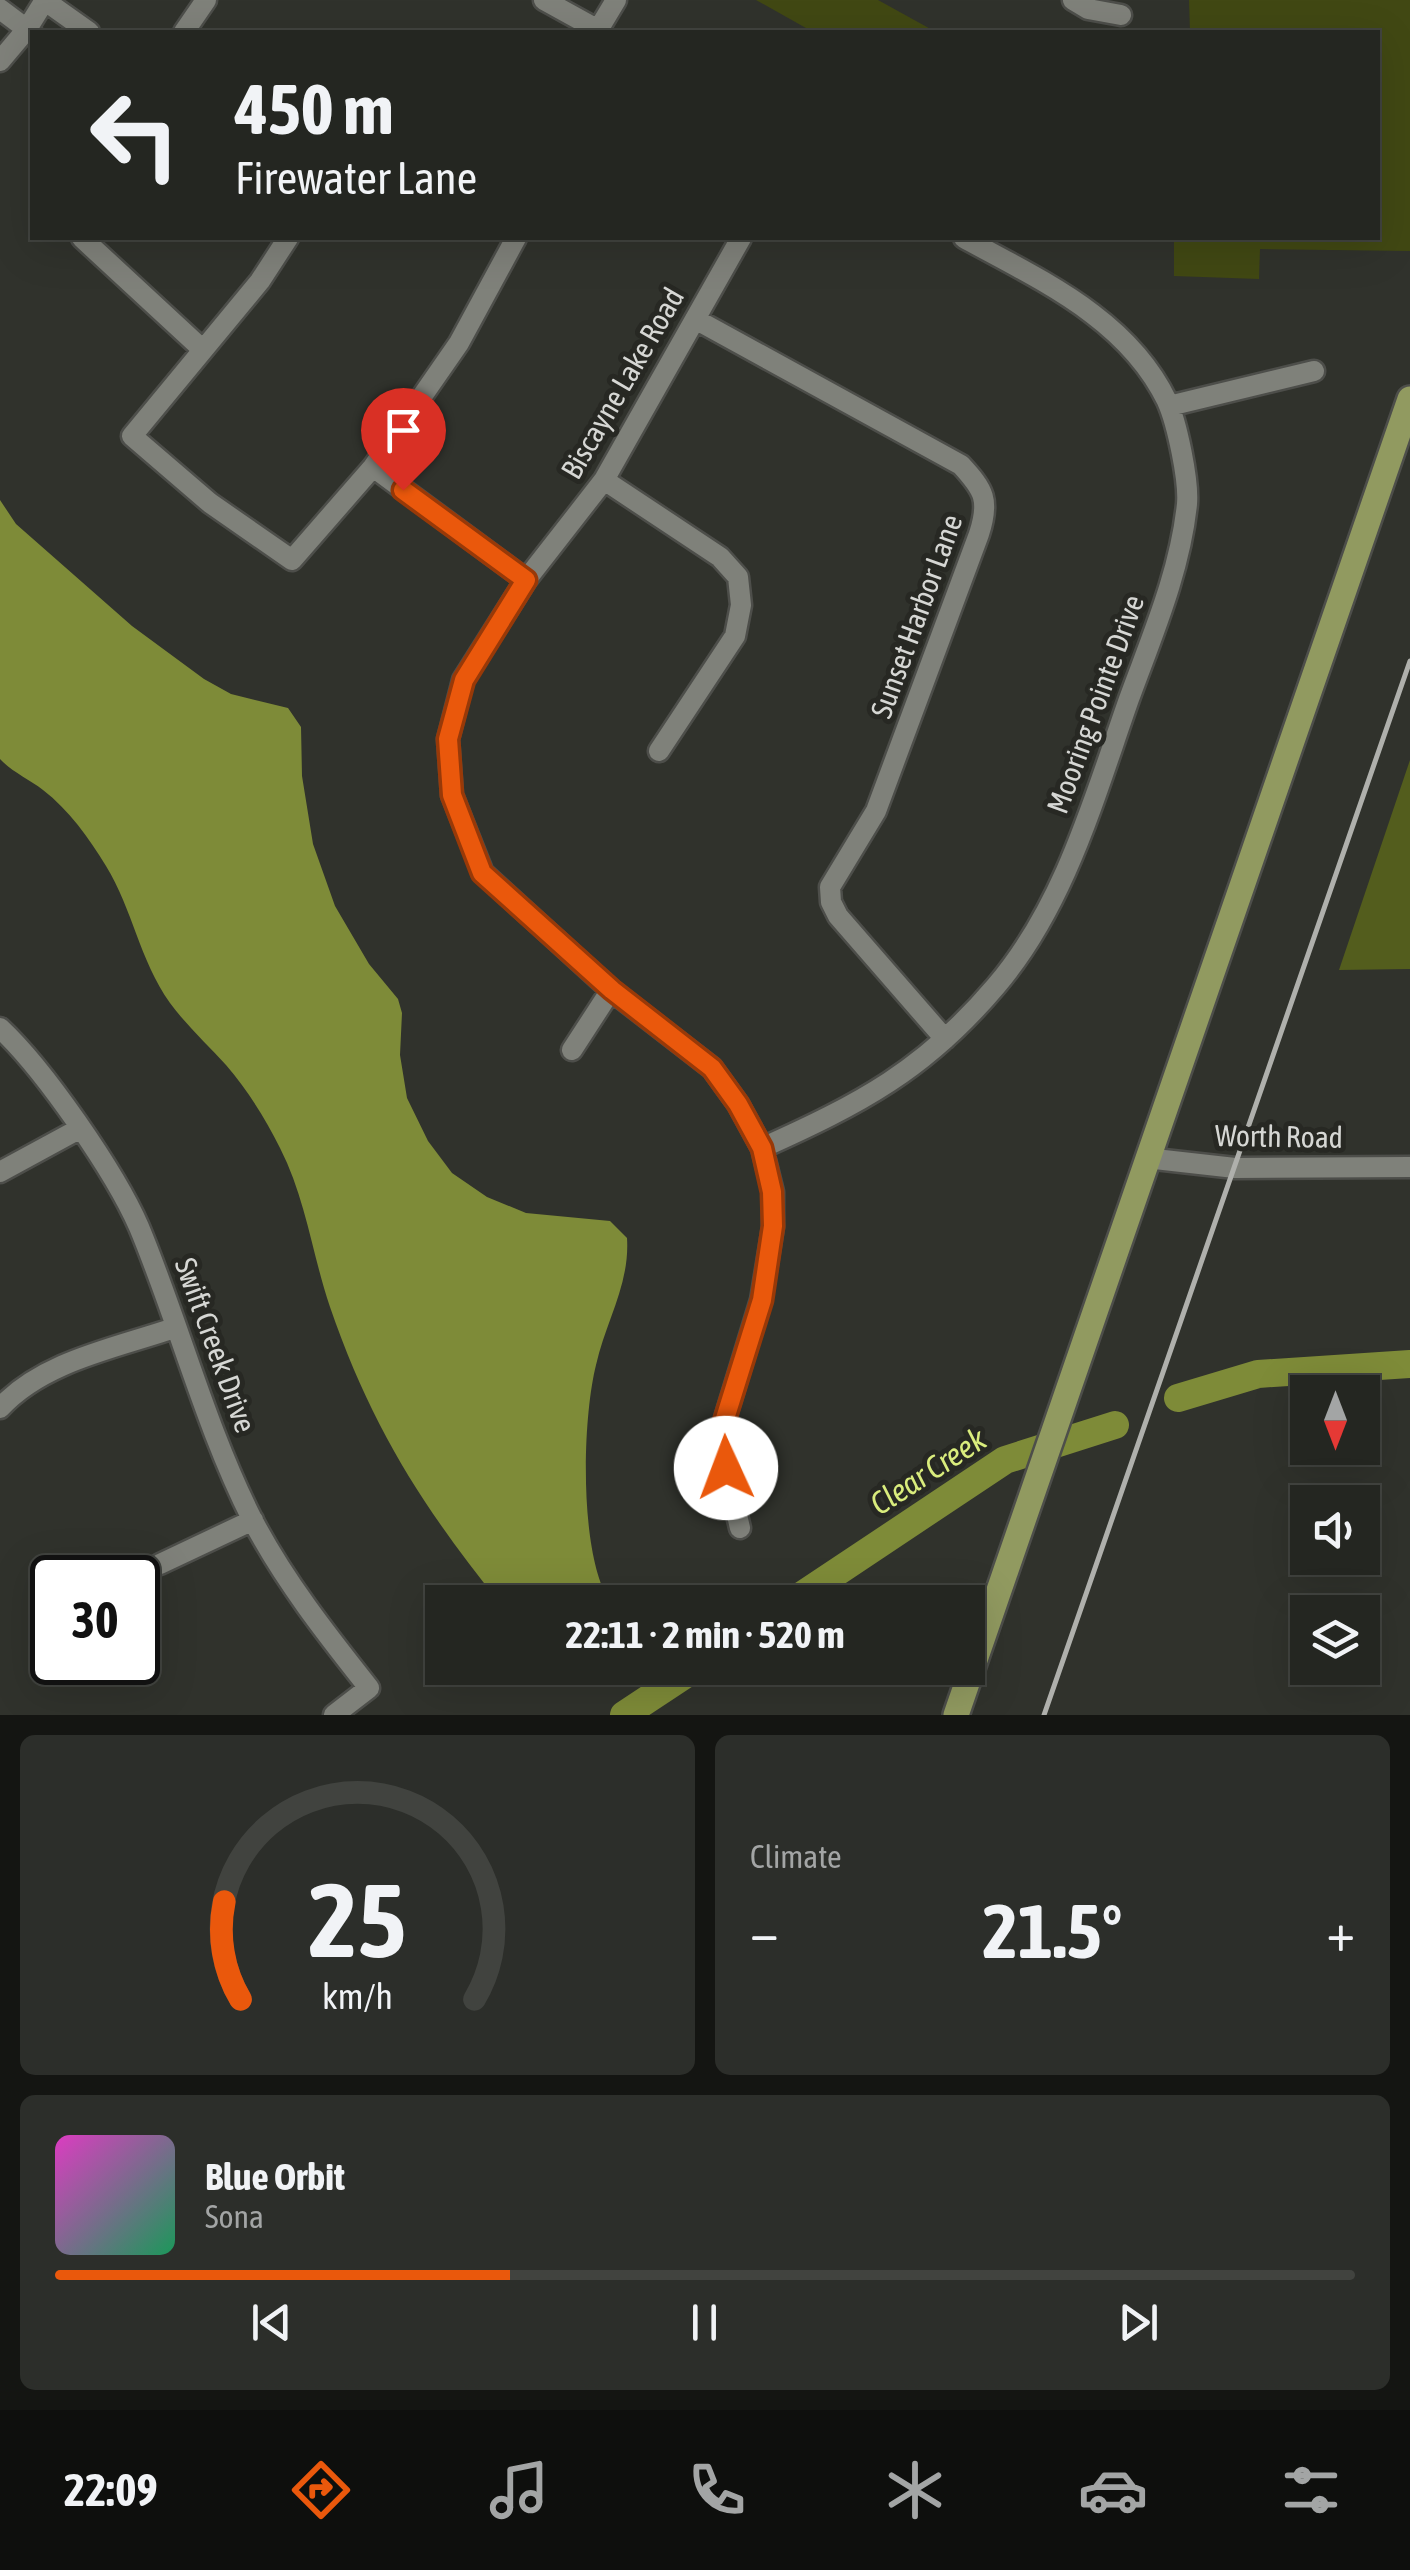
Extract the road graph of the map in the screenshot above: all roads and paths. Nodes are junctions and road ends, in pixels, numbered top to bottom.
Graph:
1 (45, 0) edge
2 (206, 0) edge
3 (544, 0) edge
4 (616, 0) edge
5 (1073, 0) edge
6 (0, 9) edge
7 (1121, 15) dead end
8 (30, 30) edge
9 (86, 30) edge
10 (185, 30) edge
11 (598, 30) edge
12 (601, 30) edge
13 (30, 31) edge
14 (0, 61) edge
15 (84, 240) edge
16 (287, 240) edge
17 (515, 240) edge
18 (740, 240) edge
19 (968, 240) edge
20 (695, 319) junction
21 (202, 349) junction
22 (1314, 371) dead end
23 (1410, 399) edge
24 (1169, 406) junction
25 (372, 468) junction
26 (604, 480) junction
27 (526, 580) junction
28 (659, 752) dead end
29 (612, 990) junction
30 (0, 1028) edge
31 (944, 1040) junction
32 (572, 1050) dead end
33 (79, 1129) junction
34 (762, 1148) junction
35 (1146, 1158) junction
36 (1410, 1167) edge
37 (0, 1172) edge
38 (174, 1328) junction
39 (0, 1408) edge
40 (253, 1520) junction
41 (740, 1528) dead end
42 (160, 1564) dead end
43 (334, 1715) edge
44 (956, 1715) edge

1 - 8 street
1 - 9 street
2 - 10 street
3 - 11 street
4 - 12 street
5 - 7 street
6 - 13 street
13 - 14 street
15 - 21 street
16 - 21 street
17 - 25 street
18 - 20 street, Biscayne Lake Road
19 - 24 street, Mooring Pointe Drive
20 - 26 street, Biscayne Lake Road
20 - 31 street, Sunset Harbor Lane
21 - 25 street
22 - 24 street
23 - 35 main road
24 - 31 street, Mooring Pointe Drive
25 - 27 street
26 - 27 street, Biscayne Lake Road
26 - 28 street
27 - 29 street, Biscayne Lake Road
29 - 32 street
29 - 34 street, Biscayne Lake Road
30 - 33 street, Swift Creek Drive
31 - 34 street, Mooring Pointe Drive
33 - 37 street
33 - 38 street, Swift Creek Drive
34 - 41 street, Biscayne Lake Road
35 - 36 street, Worth Road
35 - 44 main road
38 - 39 street
38 - 40 street, Swift Creek Drive
40 - 42 street
40 - 43 street, Swift Creek Drive

